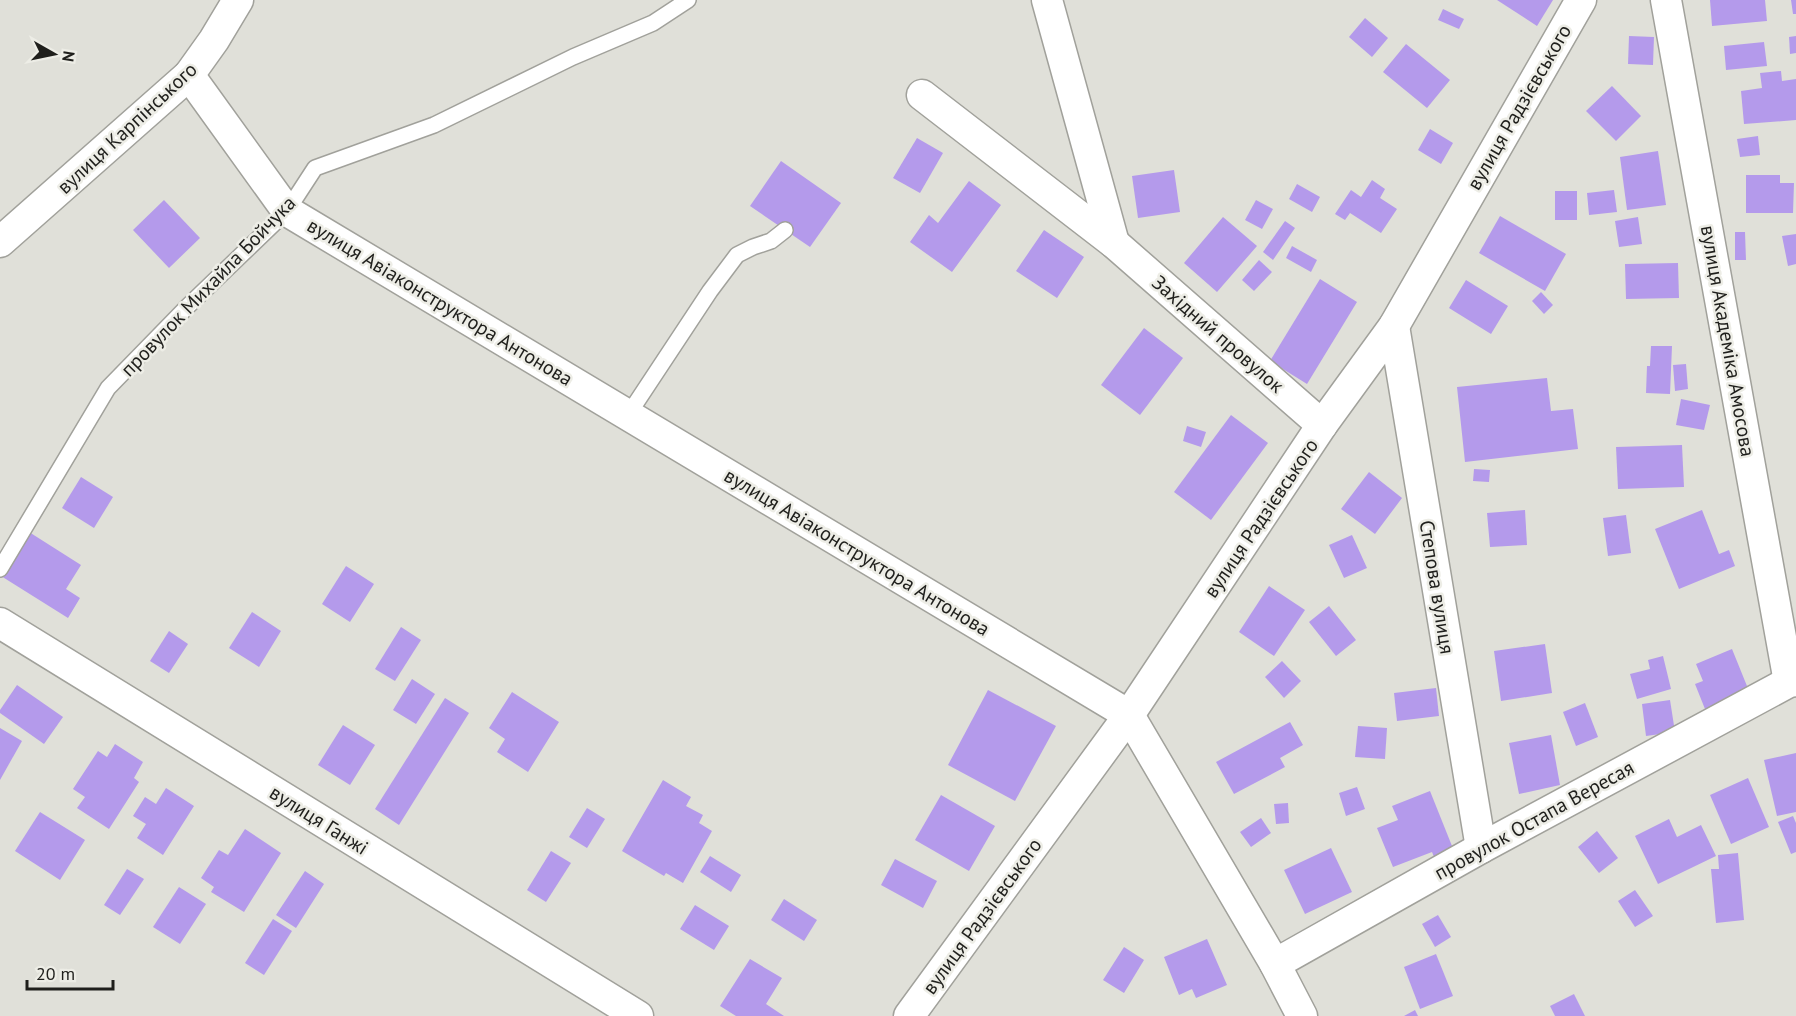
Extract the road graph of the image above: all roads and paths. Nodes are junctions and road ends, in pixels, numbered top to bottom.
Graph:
1 (238, 0) edge
2 (688, 0) edge
3 (1047, 0) edge
4 (1581, 0) edge
5 (1666, 0) edge
6 (189, 75) junction
7 (922, 95) dead end
8 (287, 211) junction
9 (785, 230) dead end
10 (0, 242) edge
11 (1114, 243) junction
12 (1394, 326) junction
13 (628, 415) junction
14 (1322, 425) junction
15 (0, 569) edge
16 (0, 623) edge
17 (1792, 682) edge
18 (1129, 715) junction
19 (1481, 848) junction
20 (1275, 964) junction
21 (638, 1016) edge
22 (909, 1016) edge
23 (1302, 1016) edge

1 - 6 street, вулиця Карпінського
2 - 8 lane, провулок Михайла Бойчука
3 - 11 street
4 - 12 street, вулиця Радзієвського
5 - 17 street, вулиця Академіка Амосова
6 - 8 street
6 - 10 street, вулиця Карпінського
7 - 11 street, Західний провулок
8 - 13 street, вулиця Авіаконструктора Антонова
8 - 15 lane, провулок Михайла Бойчука
9 - 13 lane
11 - 14 street, Західний провулок
12 - 14 street, вулиця Радзієвського
12 - 19 street, Степова вулиця
13 - 18 street, вулиця Авіаконструктора Антонова
14 - 18 street, вулиця Радзієвського
16 - 21 street, вулиця Ганжі
17 - 19 street, провулок Остапа Вересая
18 - 20 street, вулиця Авіаконструктора Антонова
18 - 22 street, вулиця Радзієвського
19 - 20 street, провулок Остапа Вересая
20 - 23 street, вулиця Авіаконструктора Антонова

